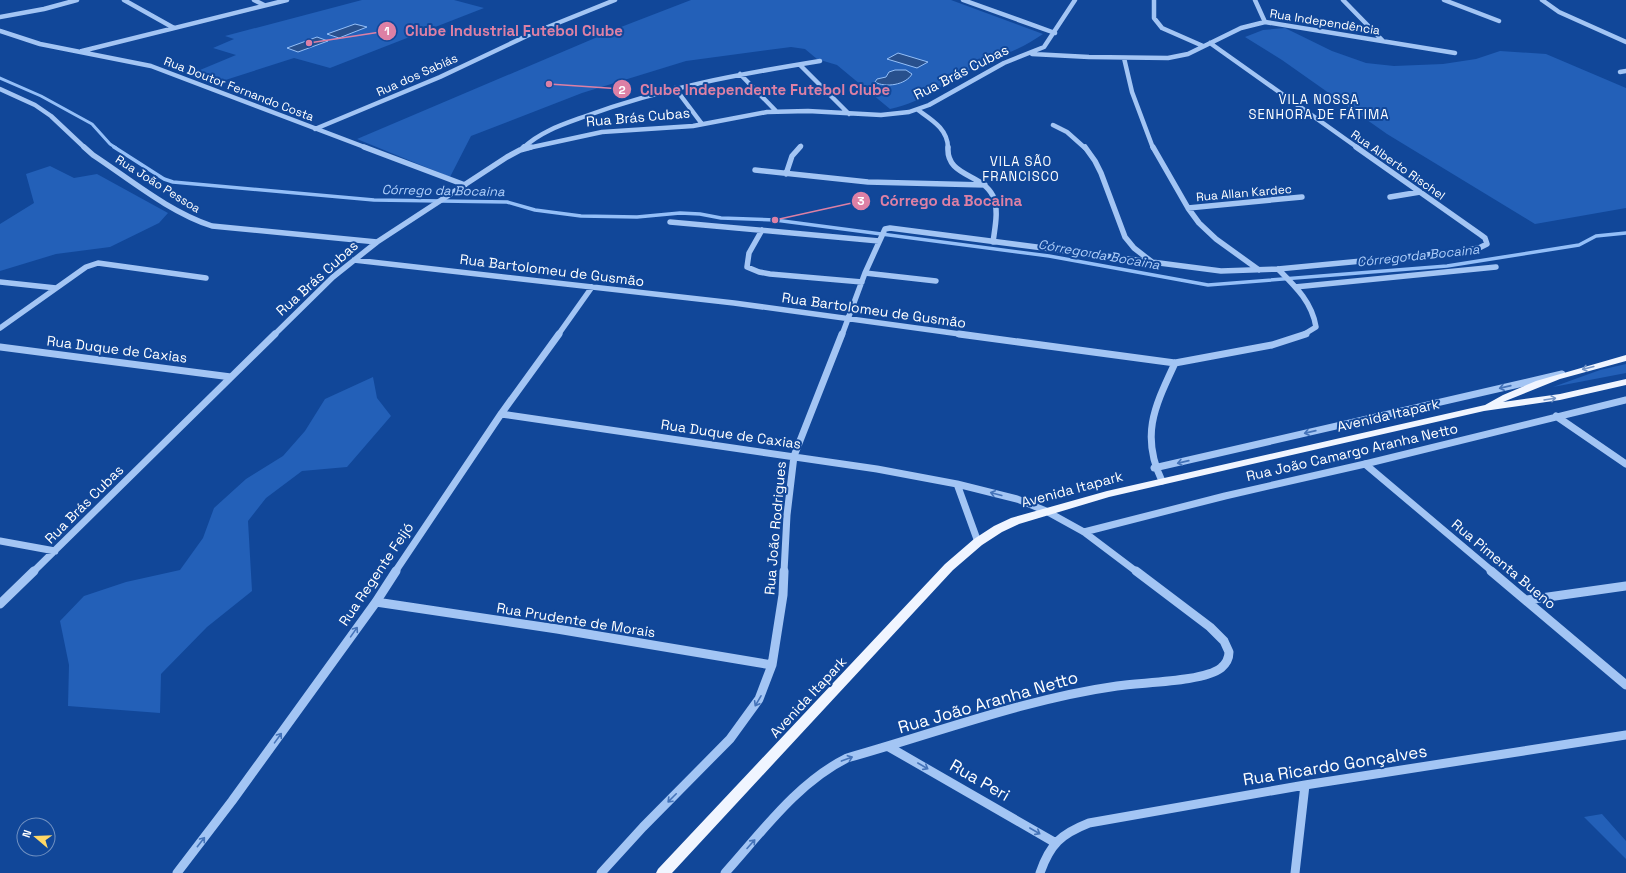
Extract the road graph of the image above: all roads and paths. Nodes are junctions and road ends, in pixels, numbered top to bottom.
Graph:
1 (77, 0) edge
2 (124, 0) edge
3 (254, 0) edge
4 (287, 0) edge
5 (615, 0) edge
6 (963, 0) edge
7 (1075, 0) edge
8 (1154, 0) edge
9 (1255, 0) edge
10 (1343, 0) edge
11 (1444, 0) edge
12 (1542, 0) edge
13 (264, 5) junction
14 (0, 18) edge
15 (1499, 21) dead end
16 (1265, 22) junction
17 (174, 28) junction
18 (0, 31) edge
19 (1055, 33) junction
20 (1383, 41) junction
21 (1626, 42) edge
22 (1210, 43) junction
23 (1203, 46) junction
24 (78, 52) junction
25 (1030, 53) junction
26 (1455, 53) dead end
27 (1124, 58) junction
28 (820, 61) dead end
29 (800, 65) junction
30 (1626, 71) edge
31 (1620, 72) dead end
32 (740, 74) junction
33 (675, 88) junction
34 (0, 89) edge
35 (918, 110) junction
36 (776, 111) junction
37 (849, 114) junction
38 (702, 124) junction
39 (1053, 125) dead end
40 (314, 129) junction
41 (801, 146) dead end
42 (520, 150) junction
43 (755, 170) dead end
44 (786, 174) junction
45 (465, 185) junction
46 (985, 185) junction
47 (1420, 192) junction
48 (1390, 197) dead end
49 (1302, 198) dead end
50 (1188, 208) junction
51 (670, 222) dead end
52 (762, 230) junction
53 (881, 236) junction
54 (377, 242) junction
55 (993, 242) junction
56 (354, 260) junction
57 (1154, 263) junction
58 (1496, 267) dead end
59 (1278, 269) junction
60 (1259, 270) junction
61 (865, 273) junction
62 (206, 278) dead end
63 (936, 281) dead end
64 (0, 282) edge
65 (862, 282) junction
66 (1293, 285) junction
67 (592, 287) junction
68 (56, 288) junction
69 (849, 318) junction
70 (0, 328) edge
71 (0, 347) edge
72 (1626, 358) edge
73 (1175, 363) junction
74 (1570, 372) junction
75 (231, 377) junction
76 (1626, 382) edge
77 (1626, 400) edge
78 (1484, 408) junction
79 (502, 414) junction
80 (1556, 416) junction
81 (794, 456) junction
82 (1365, 464) junction
83 (1626, 464) edge
84 (1154, 468) junction
85 (1162, 481) junction
86 (956, 484) junction
87 (1046, 511) junction
88 (1084, 532) junction
89 (0, 541) edge
90 (978, 542) junction
91 (55, 551) junction
92 (1626, 586) edge
93 (1527, 600) junction
94 (376, 602) junction
95 (0, 604) edge
96 (772, 665) junction
97 (1626, 685) edge
98 (1626, 735) edge
99 (889, 747) junction
100 (1305, 785) junction
101 (1054, 842) junction
102 (177, 873) edge
103 (601, 873) edge
104 (663, 873) edge
105 (725, 873) edge
106 (1040, 873) edge
107 (1295, 873) edge

1 - 14 street
2 - 17 street
3 - 13 street
4 - 13 street
5 - 40 street, Rua dos Sabiás
6 - 19 street
7 - 19 street, Rua Brás Cubas
8 - 23 street
9 - 16 street
10 - 20 street
11 - 15 street
12 - 21 street
13 - 17 street
16 - 20 street, Rua Independência
16 - 22 street, Rua Independência
17 - 24 street
18 - 24 street, Rua Doutor Fernando Costa
19 - 25 street, Rua Brás Cubas
20 - 26 street, Rua Independência
22 - 23 street, Rua Independência
22 - 47 street, Rua Alberto Rischel
23 - 27 street, Rua Independência
24 - 40 street, Rua Doutor Fernando Costa
25 - 27 street, Rua Independência
25 - 35 street, Rua Brás Cubas
27 - 50 street
28 - 29 street
29 - 32 street
29 - 37 street
30 - 31 street
32 - 33 street
32 - 36 street
33 - 38 street
33 - 42 street
34 - 54 street, Rua João Pessoa
35 - 37 street, Rua Brás Cubas
35 - 46 street
36 - 37 street, Rua Brás Cubas
36 - 38 street, Rua Brás Cubas
38 - 42 street, Rua Brás Cubas
39 - 57 street
40 - 45 street, Rua Doutor Fernando Costa
41 - 44 street
42 - 45 street, Rua Brás Cubas
43 - 44 street
44 - 46 street
45 - 54 street, Rua Brás Cubas
46 - 55 street
47 - 48 street
47 - 59 street, Rua Alberto Rischel
49 - 50 street, Rua Allan Kardec
50 - 60 street
51 - 52 street
52 - 53 street
52 - 65 street
53 - 55 street
53 - 61 street, Rua João Rodrigues
54 - 56 street, Rua Brás Cubas
55 - 57 street
56 - 67 street, Rua Bartolomeu de Gusmão
56 - 75 street, Rua Brás Cubas
57 - 60 street
58 - 66 street
59 - 60 street
59 - 66 street, Rua Bartolomeu de Gusmão
61 - 63 street
61 - 65 street, Rua João Rodrigues
62 - 68 street
64 - 68 street
65 - 69 street, Rua João Rodrigues
66 - 73 street, Rua Bartolomeu de Gusmão
67 - 69 street, Rua Bartolomeu de Gusmão
67 - 79 street, Rua Regente Feijó
68 - 70 street
69 - 73 street, Rua Bartolomeu de Gusmão
69 - 81 street, Rua João Rodrigues
71 - 75 street, Rua Duque de Caxias
72 -> 74 main road
73 - 84 street
74 - 78 main road
74 -> 84 street
75 - 91 street, Rua Brás Cubas
78 -> 76 main road, Avenida Itapark
77 - 80 street, Rua João Camargo Aranha Netto
78 - 85 main road, Avenida Itapark
79 - 81 street, Rua Duque de Caxias
79 - 94 street, Rua Regente Feijó
80 - 82 street, Rua João Camargo Aranha Netto
80 - 83 street
81 - 86 street, Rua Duque de Caxias
81 - 96 street, Rua João Rodrigues
82 - 88 street, Rua João Camargo Aranha Netto
82 - 93 street, Rua Pimenta Bueno
84 - 85 street
85 - 87 main road, Avenida Itapark
87 -> 86 street, Rua Duque de Caxias
86 - 90 street
87 - 88 street, Rua João Aranha Netto
87 - 90 main road, Avenida Itapark
88 - 99 street, Rua João Aranha Netto
89 - 91 street
90 - 104 main road, Avenida Itapark
91 - 95 street, Rua Brás Cubas
92 - 93 street
93 - 97 street, Rua Pimenta Bueno
94 - 96 street, Rua Prudente de Morais
102 -> 94 street, Rua Regente Feijó
96 -> 103 street, Rua João Rodrigues
98 - 100 street, Rua Ricardo Gonçalves
99 -> 101 street, Rua Peri
105 -> 99 street, Rua João Aranha Netto
100 - 101 street, Rua Ricardo Gonçalves
100 - 107 street
101 - 106 street

